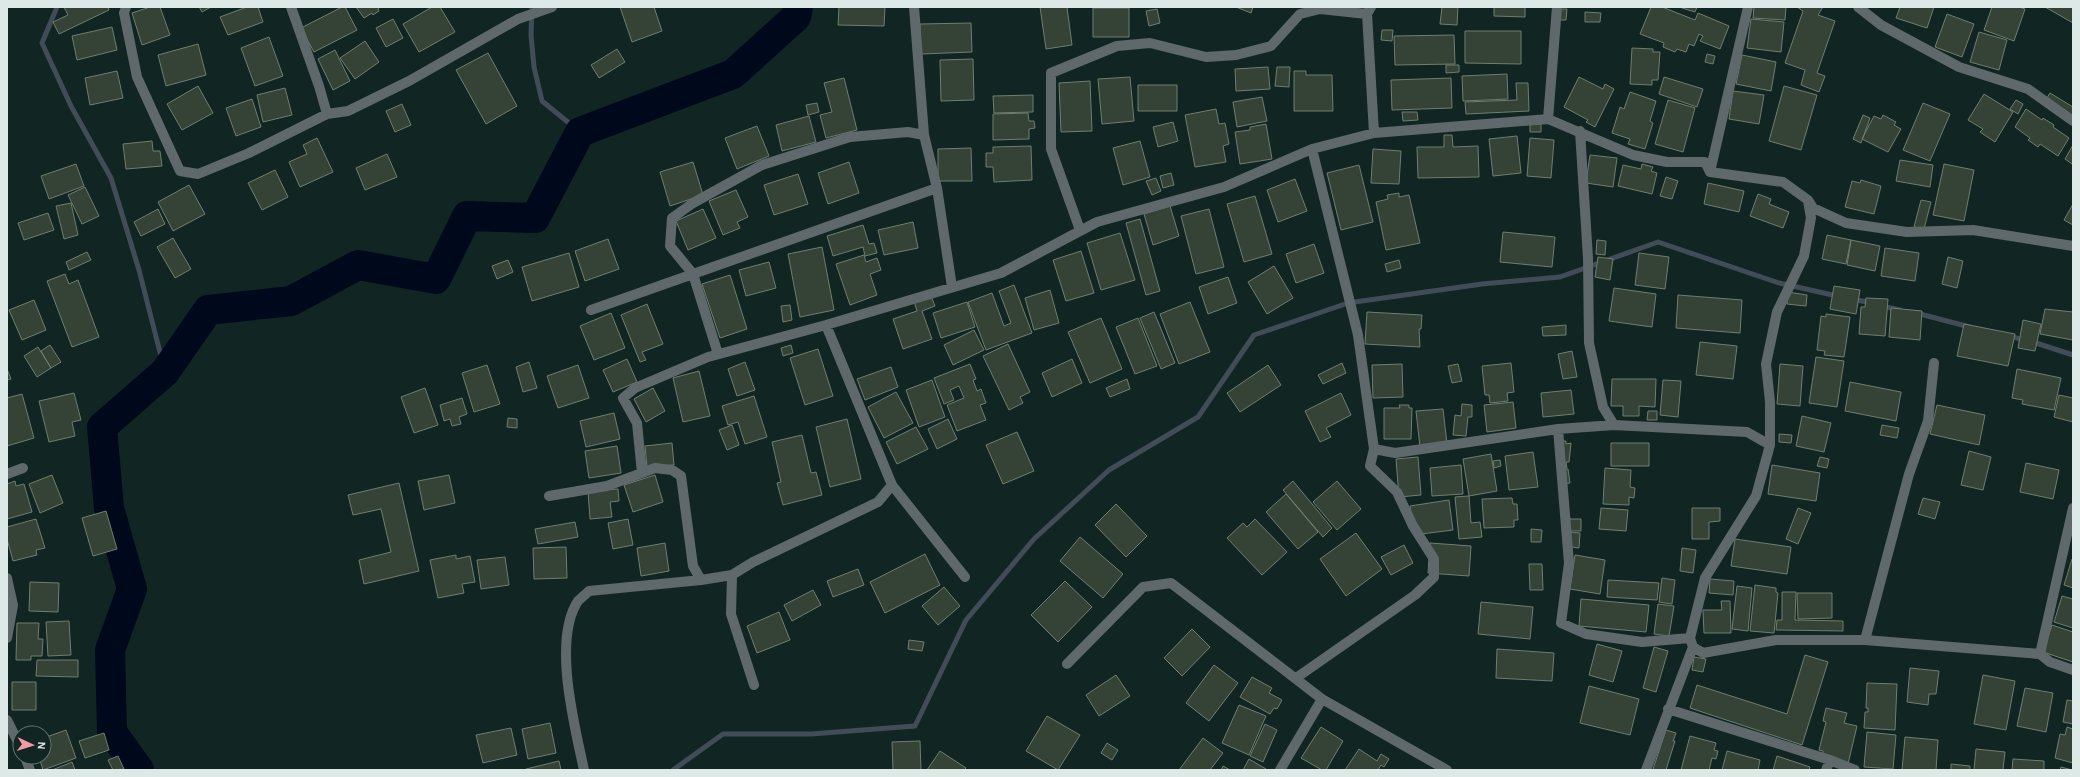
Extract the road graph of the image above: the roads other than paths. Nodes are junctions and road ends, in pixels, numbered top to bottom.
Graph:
1 (126, 7) edge
2 (914, 7) edge
3 (1292, 7) edge
4 (1557, 7) edge
5 (1748, 7) edge
6 (1858, 7) edge
7 (295, 8) edge
8 (548, 9) edge
9 (1369, 11) edge
10 (1300, 14) junction
11 (327, 114) junction
12 (1548, 119) junction
13 (2073, 121) edge
14 (1580, 131) junction
15 (1374, 133) junction
16 (924, 135) junction
17 (1312, 149) junction
18 (1710, 172) junction
19 (937, 188) junction
20 (1808, 200) junction
21 (1080, 230) junction
22 (2073, 246) edge
23 (693, 274) junction
24 (952, 287) junction
25 (591, 310) dead end
26 (826, 325) junction
27 (718, 354) junction
28 (1934, 363) dead end
29 (1614, 425) junction
30 (1558, 429) junction
31 (1770, 445) junction
32 (1374, 449) junction
33 (23, 468) dead end
34 (642, 473) junction
35 (7, 474) edge
36 (892, 484) junction
37 (549, 496) dead end
38 (2073, 508) edge
39 (732, 575) junction
40 (965, 577) dead end
41 (7, 578) edge
42 (701, 580) junction
43 (7, 638) edge
44 (1865, 640) junction
45 (1691, 642) junction
46 (2040, 654) junction
47 (1067, 664) dead end
48 (2073, 670) edge
49 (1296, 678) junction
50 (754, 685) dead end
51 (1322, 699) junction
52 (1668, 709) junction
53 (7, 720) edge
54 (12, 730) edge
55 (1830, 760) junction
56 (584, 770) edge
57 (1280, 770) edge
58 (1447, 770) edge
59 (1646, 770) edge
60 (1826, 770) edge
61 (1855, 770) edge

1 - 11 street
2 - 16 street
3 - 10 street
4 - 12 street
5 - 18 street
6 - 13 street
7 - 11 street
8 - 11 street
9 - 10 street
9 - 15 street
10 - 21 street
12 - 14 street
12 - 15 street
14 - 18 street
14 - 29 street
15 - 17 street
16 - 19 street
16 - 23 street
17 - 21 street
17 - 32 street
18 - 20 street
19 - 23 street
19 - 24 street
20 - 22 street
20 - 31 street
21 - 24 street
23 - 25 street
23 - 27 street
24 - 26 street
26 - 27 street
26 - 36 street
27 - 34 street
28 - 44 street
29 - 30 street
29 - 31 street
30 - 32 street
30 - 45 street
31 - 45 street
32 - 49 street
33 - 35 street
34 - 37 street
34 - 42 street
36 - 39 street
36 - 40 street
38 - 46 street
39 - 42 street
39 - 50 street
41 - 43 street
42 - 56 street
44 - 45 street
44 - 46 street
45 - 52 street
46 - 48 street
47 - 49 street
49 - 51 street
51 - 57 street
51 - 58 street
52 - 55 street
52 - 59 street
53 - 54 street
55 - 60 street
55 - 61 street

